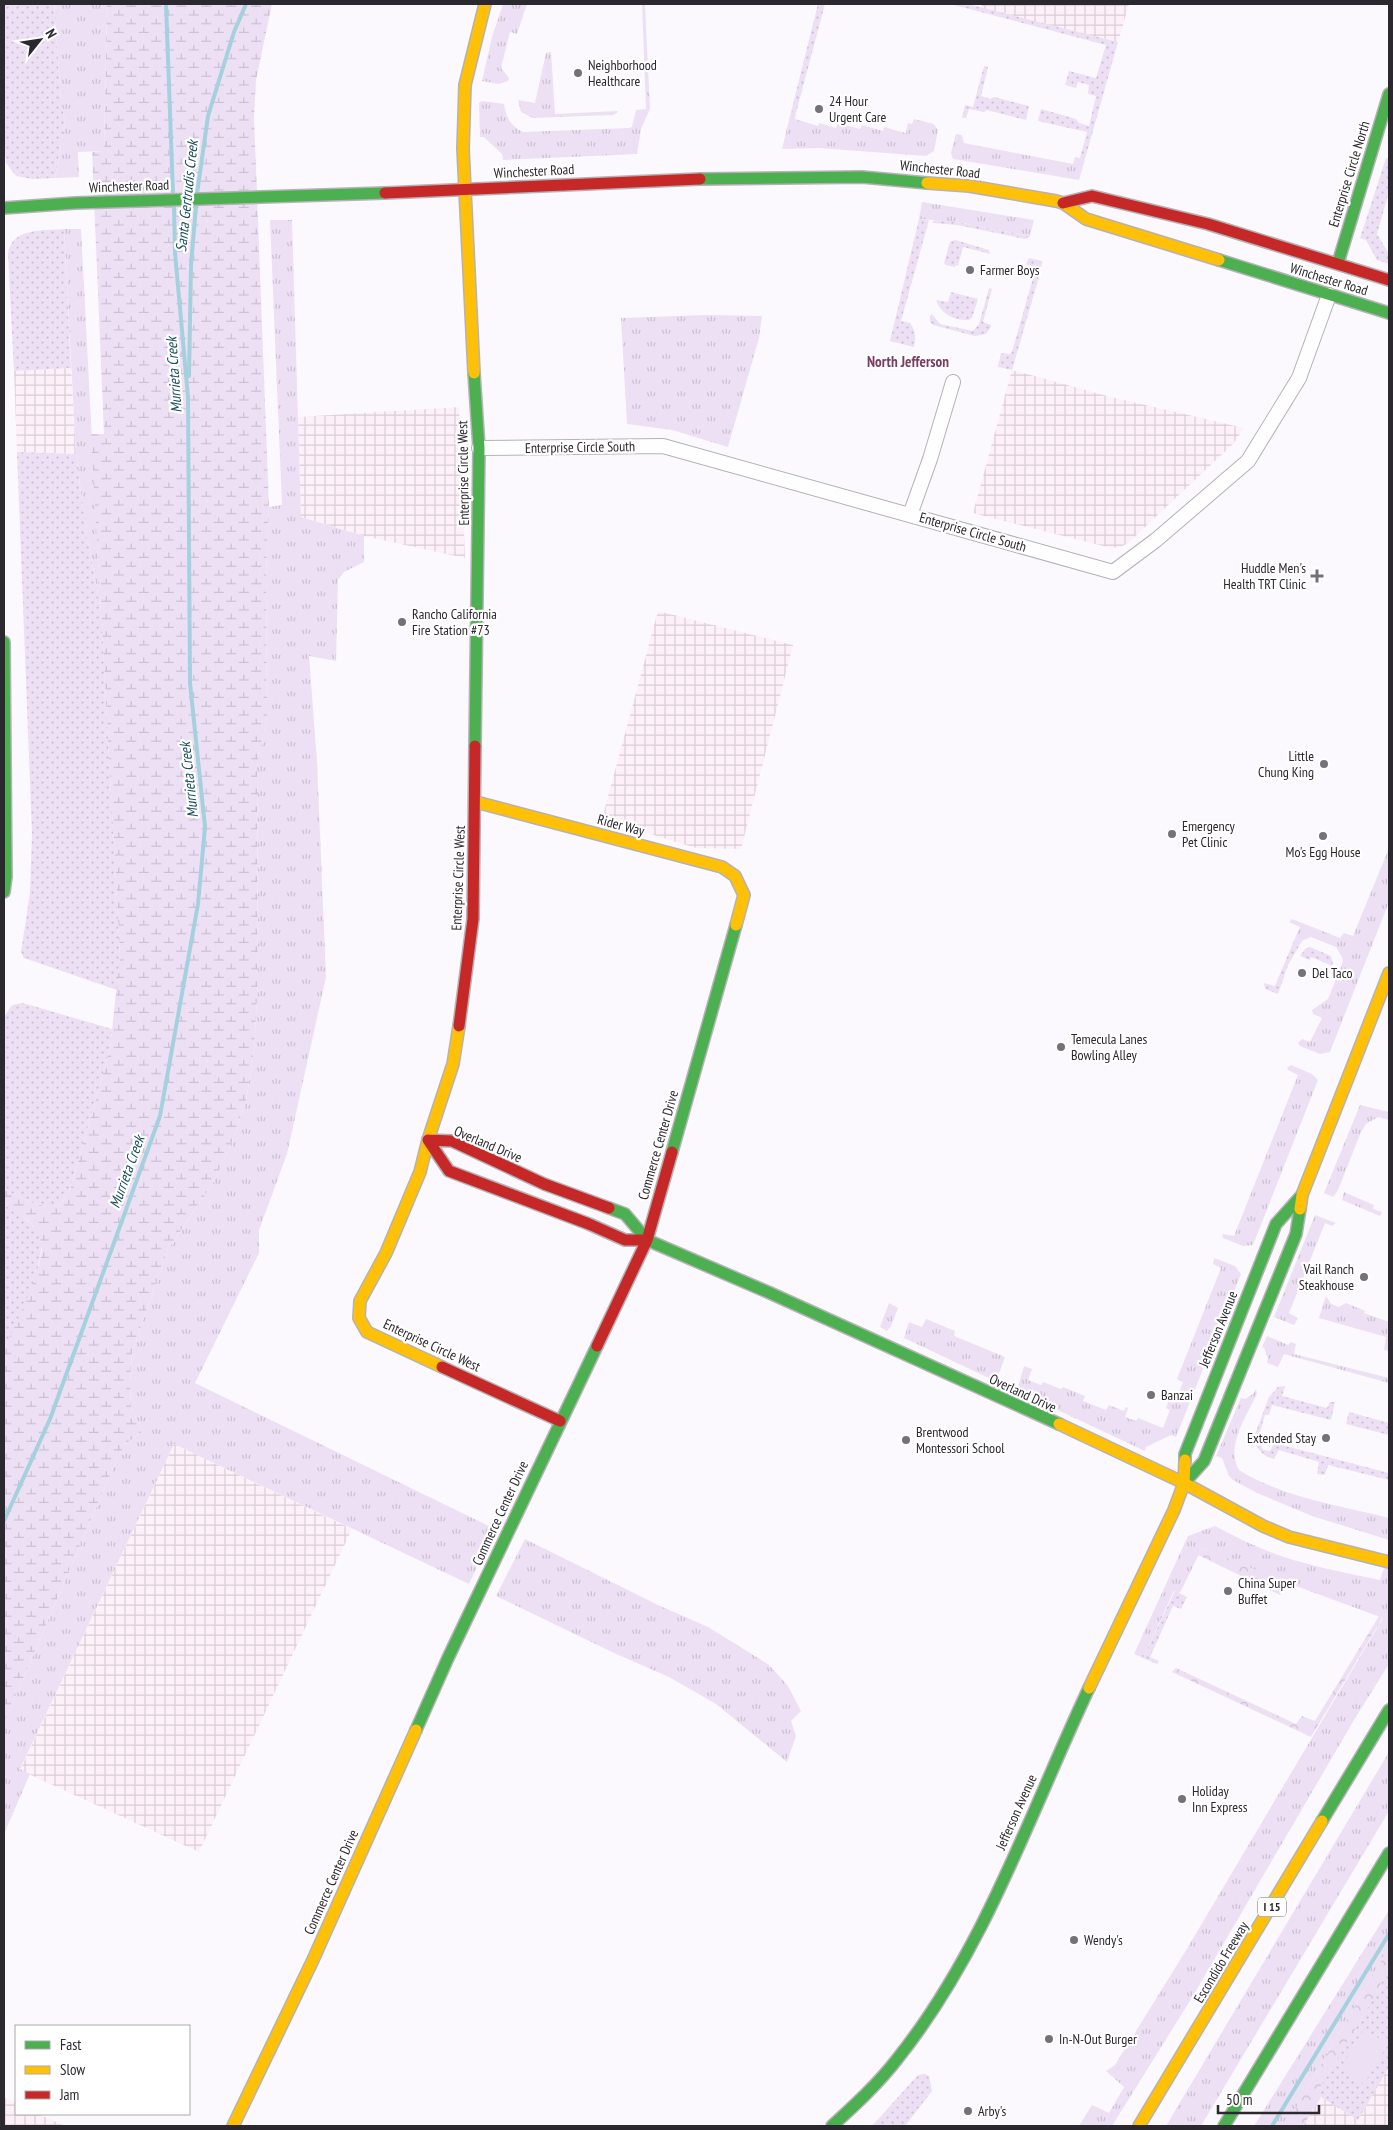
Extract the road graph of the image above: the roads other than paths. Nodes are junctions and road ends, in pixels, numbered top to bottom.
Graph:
1 (485, 4) edge
2 (1389, 94) edge
3 (465, 190) junction
4 (1063, 203) junction
5 (4, 208) edge
6 (1338, 263) junction
7 (1389, 280) edge
8 (1329, 296) junction
9 (1389, 313) edge
10 (953, 382) dead end
11 (479, 448) junction
12 (910, 515) junction
13 (4, 642) edge
14 (476, 802) junction
15 (4, 892) edge
16 (744, 895) joint
17 (1389, 973) edge
18 (428, 1140) junction
19 (1302, 1195) junction
20 (647, 1240) junction
21 (560, 1421) junction
22 (1184, 1483) junction
23 (1384, 1560) edge
24 (1389, 1710) edge
25 (1389, 1853) edge
26 (1140, 2124) edge
27 (233, 2126) edge
28 (832, 2126) edge
29 (1224, 2126) edge

1 - 3 main road
2 - 6 main road, Enterprise Circle North
3 - 4 main road, Winchester Road
3 - 5 main road, Winchester Road
3 - 11 main road, Enterprise Circle West
4 - 6 main road, Winchester Road
4 - 8 main road, Winchester Road
6 - 7 main road, Winchester Road
8 - 9 main road, Winchester Road
8 - 12 street, Enterprise Circle South
10 - 12 street
11 - 12 street, Enterprise Circle South
11 - 14 main road, Enterprise Circle West
13 - 15 main road
14 - 16 main road, Rider Way
14 - 18 main road, Enterprise Circle West
16 - 20 main road, Commerce Center Drive
17 - 19 main road, Jefferson Avenue
18 - 20 main road, Overland Drive
18 - 20 main road, Overland Drive
18 - 21 main road, Enterprise Circle West
19 - 22 main road, Jefferson Avenue
19 - 22 main road, Jefferson Avenue
20 - 21 main road, Commerce Center Drive
20 - 22 main road, Overland Drive
21 - 27 main road, Commerce Center Drive
22 - 23 main road, Overland Drive
22 - 28 main road, Jefferson Avenue
24 - 26 main road, Escondido Freeway / I 15
25 - 29 main road

